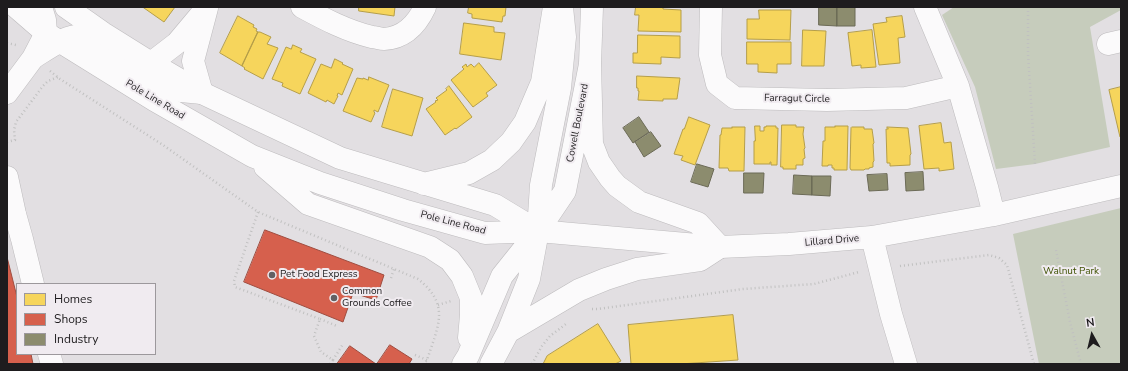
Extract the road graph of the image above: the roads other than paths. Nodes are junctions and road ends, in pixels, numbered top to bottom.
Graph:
1 (16, 7) edge
2 (41, 7) edge
3 (66, 7) edge
4 (302, 7) edge
5 (425, 7) edge
6 (554, 7) edge
7 (562, 7) edge
8 (592, 7) edge
9 (711, 7) edge
10 (925, 7) edge
11 (207, 8) edge
12 (53, 37) junction
13 (590, 62) junction
14 (151, 63) junction
15 (958, 86) junction
16 (7, 93) edge
17 (202, 93) junction
18 (252, 156) junction
19 (7, 177) edge
20 (423, 184) junction
21 (1121, 186) edge
22 (994, 215) junction
23 (538, 231) junction
24 (872, 237) junction
25 (720, 247) junction
26 (33, 283) edge
27 (508, 332) junction
28 (465, 360) edge
29 (491, 364) edge
30 (906, 364) edge

1 - 12 main road, Pole Line Road
2 - 12 main road
3 - 14 main road
4 - 5 main road
6 - 20 main road
7 - 23 main road, Cowell Boulevard
8 - 13 main road, Cowell Boulevard
9 - 15 main road, Farragut Circle
10 - 15 main road
11 - 14 main road
11 - 17 main road
12 - 16 main road
12 - 17 main road
12 - 18 main road, Pole Line Road
13 - 23 main road, Cowell Boulevard
13 - 25 main road
14 - 17 main road
15 - 22 main road
17 - 20 main road
18 - 23 main road, Pole Line Road
18 - 28 main road
19 - 26 main road
20 - 23 main road
21 - 22 main road, Lillard Drive
22 - 24 main road, Lillard Drive
23 - 25 main road, Lillard Drive
23 - 27 main road, Cowell Boulevard
23 - 28 main road, Cowell Boulevard
24 - 25 main road, Lillard Drive
24 - 30 main road
25 - 27 main road
27 - 29 main road, Cowell Boulevard

